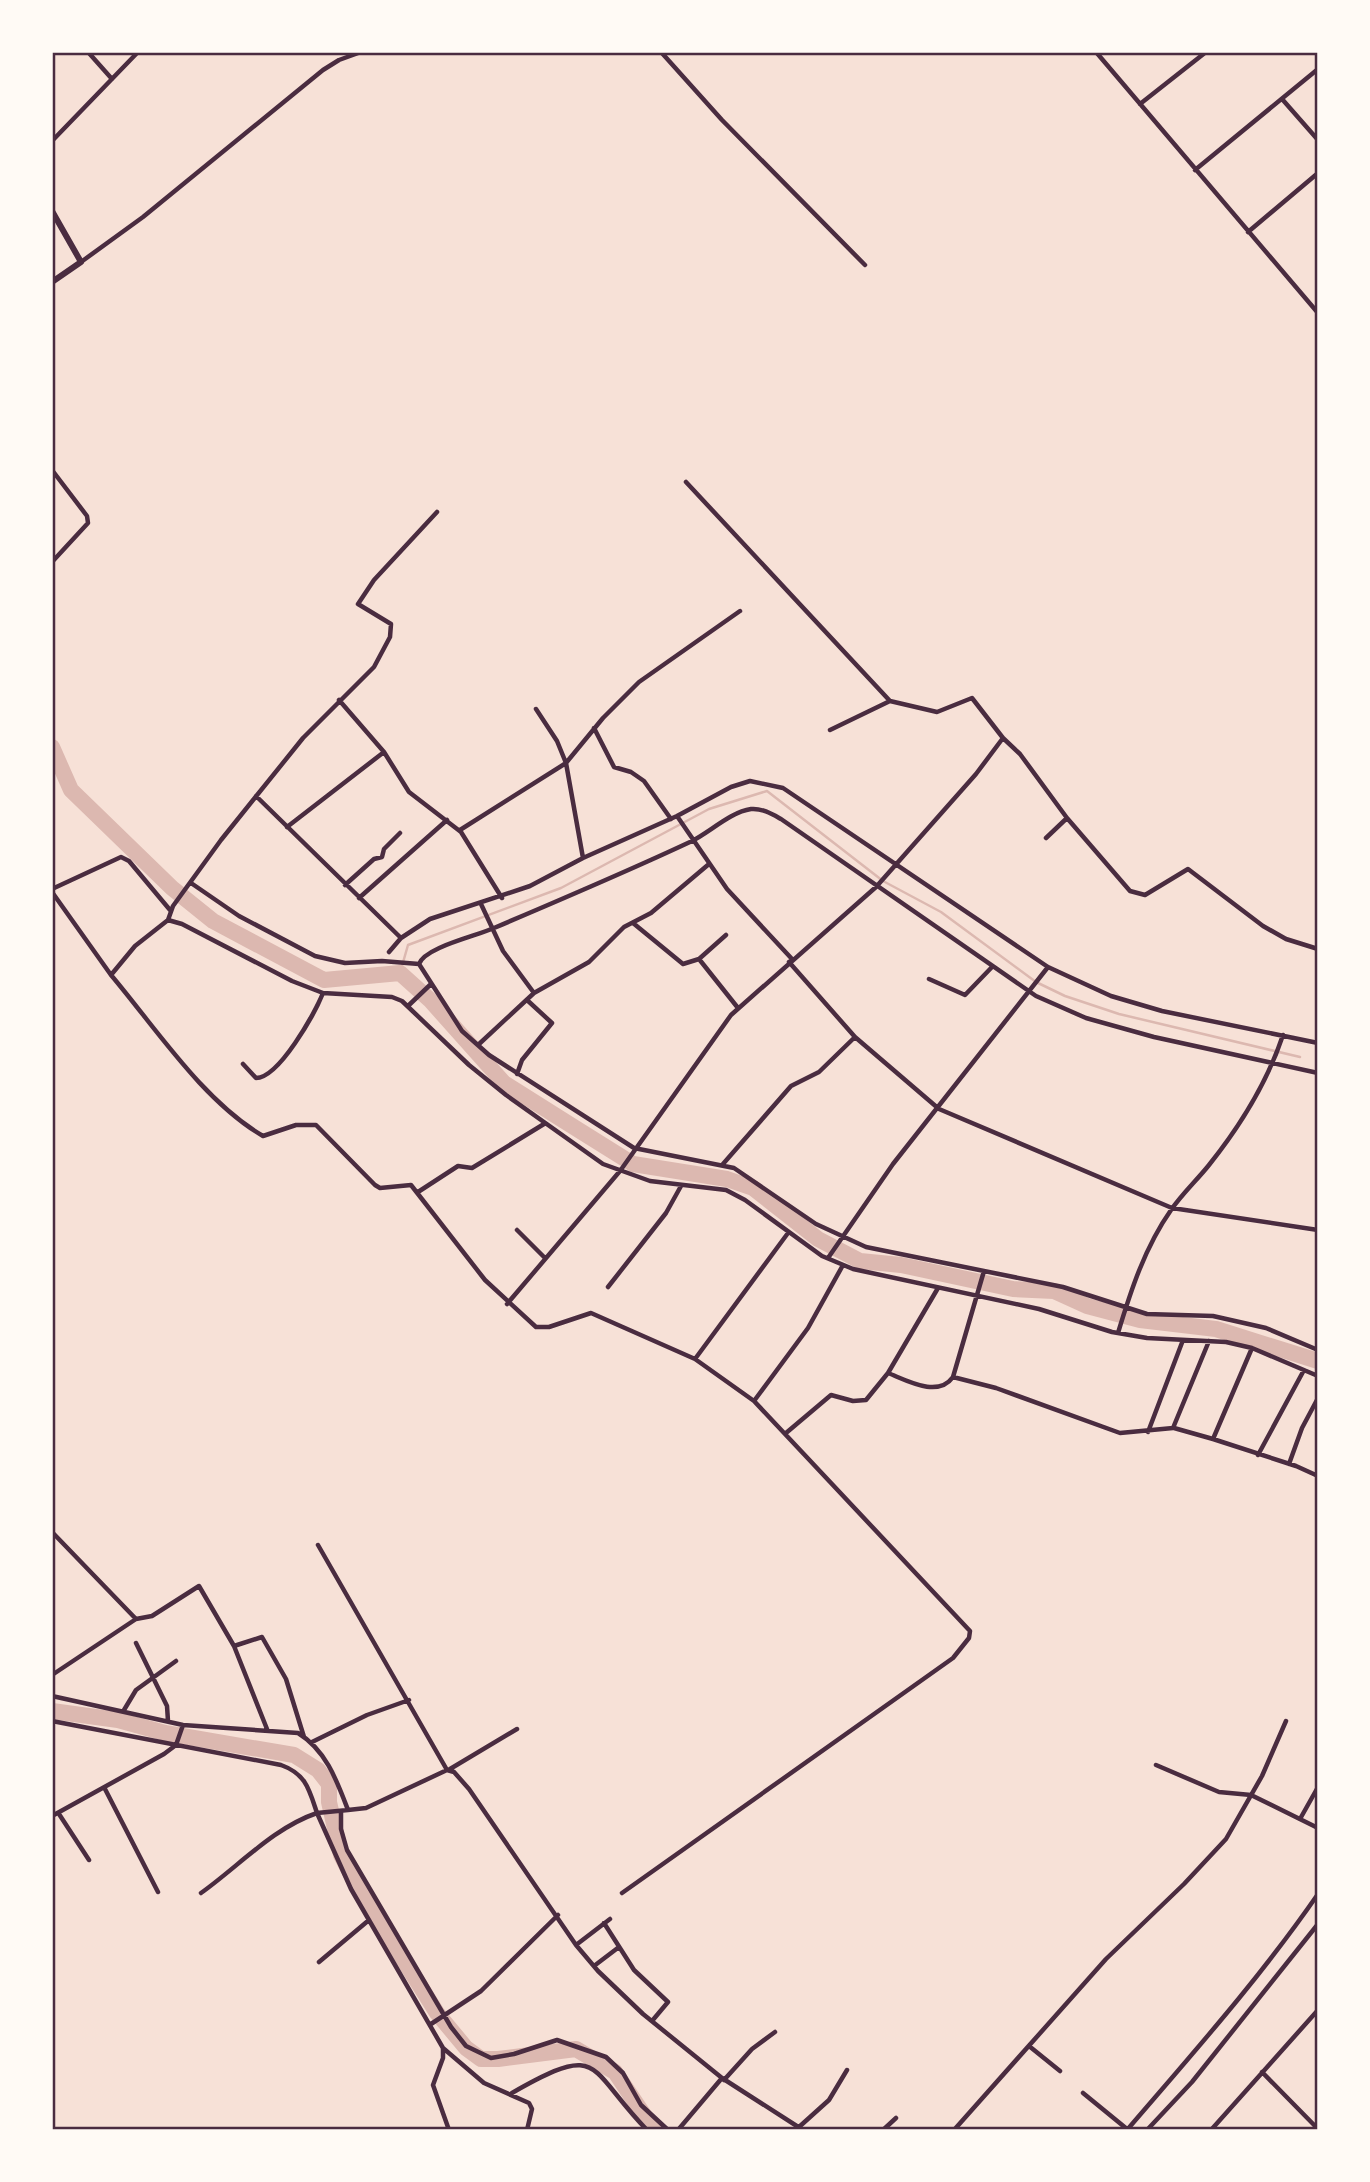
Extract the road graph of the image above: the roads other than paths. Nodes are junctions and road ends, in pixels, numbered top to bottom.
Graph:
1 (88, 52) edge
2 (138, 52) edge
3 (361, 52) edge
4 (661, 52) edge
5 (1096, 52) edge
6 (1206, 52) edge
7 (1318, 69) edge
8 (112, 79) junction
9 (1282, 99) junction
10 (1140, 104) junction
11 (1318, 140) edge
12 (52, 141) edge
13 (1195, 170) junction
14 (1318, 173) edge
15 (52, 211) edge
16 (1248, 232) junction
17 (81, 262) junction
18 (865, 265) dead end
19 (52, 282) edge
20 (1318, 313) edge
21 (52, 470) edge
22 (686, 482) dead end
23 (437, 512) dead end
24 (52, 562) edge
25 (740, 611) dead end
26 (339, 700) junction
27 (890, 701) junction
28 (536, 709) dead end
29 (594, 728) junction
30 (830, 730) dead end
31 (1003, 738) junction
32 (384, 752) junction
33 (566, 763) junction
34 (256, 796) junction
35 (1068, 818) junction
36 (671, 819) junction
37 (679, 819) junction
38 (447, 820) junction
39 (287, 827) junction
40 (460, 830) junction
41 (400, 833) dead end
42 (693, 838) junction
43 (1046, 838) dead end
44 (583, 858) junction
45 (709, 864) junction
46 (892, 867) junction
47 (191, 883) junction
48 (345, 885) junction
49 (877, 886) junction
50 (52, 891) edge
51 (359, 898) junction
52 (502, 898) junction
53 (482, 907) junction
54 (171, 909) junction
55 (167, 920) junction
56 (633, 923) junction
57 (491, 927) junction
58 (726, 935) dead end
59 (401, 938) junction
60 (1318, 949) edge
61 (389, 952) dead end
62 (699, 959) junction
63 (790, 961) junction
64 (418, 964) junction
65 (992, 967) junction
66 (1047, 969) junction
67 (111, 975) junction
68 (929, 979) dead end
69 (429, 986) junction
70 (1031, 990) junction
71 (323, 993) junction
72 (534, 993) junction
73 (527, 1000) junction
74 (409, 1005) junction
75 (738, 1008) junction
76 (1283, 1035) junction
77 (855, 1037) junction
78 (1318, 1042) edge
79 (478, 1045) junction
80 (1274, 1063) junction
81 (243, 1064) dead end
82 (1318, 1073) edge
83 (517, 1074) junction
84 (939, 1109) junction
85 (544, 1124) junction
86 (633, 1150) junction
87 (723, 1164) junction
88 (621, 1169) junction
89 (681, 1186) junction
90 (418, 1192) junction
91 (1172, 1208) junction
92 (517, 1230) dead end
93 (1318, 1230) edge
94 (788, 1233) junction
95 (839, 1239) junction
96 (830, 1257) junction
97 (545, 1258) junction
98 (843, 1265) junction
99 (984, 1271) junction
100 (608, 1287) dead end
101 (939, 1288) junction
102 (977, 1296) junction
103 (508, 1304) junction
104 (1125, 1309) junction
105 (1118, 1332) junction
106 (1183, 1340) junction
107 (1209, 1341) junction
108 (1252, 1348) junction
109 (1318, 1350) edge
110 (695, 1359) junction
111 (1304, 1370) junction
112 (888, 1373) junction
113 (1318, 1376) edge
114 (953, 1377) junction
115 (1318, 1398) edge
116 (754, 1401) junction
117 (1173, 1428) junction
118 (1148, 1432) junction
119 (785, 1433) junction
120 (1213, 1439) junction
121 (1258, 1455) junction
122 (1289, 1464) junction
123 (1318, 1476) edge
124 (52, 1532) edge
125 (318, 1545) dead end
126 (136, 1619) junction
127 (136, 1643) dead end
128 (234, 1646) junction
129 (176, 1661) dead end
130 (52, 1675) edge
131 (153, 1676) junction
132 (52, 1696) edge
133 (409, 1700) junction
134 (124, 1710) junction
135 (52, 1721) edge
136 (168, 1721) junction
137 (1286, 1721) dead end
138 (183, 1725) junction
139 (267, 1729) junction
140 (517, 1729) dead end
141 (304, 1737) junction
142 (312, 1742) junction
143 (177, 1743) junction
144 (1156, 1765) dead end
145 (448, 1770) junction
146 (1318, 1787) edge
147 (105, 1788) junction
148 (1251, 1795) junction
149 (348, 1810) junction
150 (339, 1811) junction
151 (320, 1813) junction
152 (59, 1814) junction
153 (52, 1816) edge
154 (1300, 1819) junction
155 (1318, 1828) edge
156 (89, 1860) dead end
157 (158, 1892) dead end
158 (201, 1892) dead end
159 (622, 1893) dead end
160 (1318, 1894) edge
161 (558, 1915) junction
162 (610, 1919) dead end
163 (369, 1920) junction
164 (604, 1923) junction
165 (1318, 1924) edge
166 (576, 1945) junction
167 (619, 1947) junction
168 (319, 1962) dead end
169 (594, 1966) junction
170 (1318, 2010) edge
171 (444, 2015) junction
172 (652, 2021) junction
173 (433, 2022) junction
174 (775, 2032) dead end
175 (1029, 2046) junction
176 (443, 2048) junction
177 (847, 2070) dead end
178 (1060, 2071) dead end
179 (1262, 2072) junction
180 (723, 2079) junction
181 (512, 2093) junction
182 (1083, 2093) dead end
183 (895, 2118) dead end
184 (1315, 2127) edge
185 (801, 2128) edge
186 (1127, 2129) edge
187 (449, 2130) edge
188 (527, 2130) edge
189 (647, 2130) edge
190 (668, 2130) edge
191 (678, 2130) edge
192 (883, 2130) edge
193 (954, 2130) edge
194 (1147, 2130) edge
195 (1212, 2130) edge

1 - 8 street
2 - 8 street
3 - 17 street
4 - 18 street
5 - 10 street
6 - 10 street
7 - 9 street
8 - 12 street
9 - 11 street
9 - 13 street
10 - 13 street
13 - 16 street
14 - 16 street
15 - 17 main road
16 - 20 street
17 - 19 main road
21 - 24 street
22 - 27 street
23 - 26 street
25 - 29 street
26 - 32 street
26 - 34 street
27 - 30 street
27 - 31 street
28 - 33 street
29 - 33 street
29 - 36 street
31 - 35 street
31 - 46 street
32 - 38 street
32 - 39 street
33 - 40 street
33 - 44 street
34 - 39 street
34 - 47 street
35 - 43 street
35 - 60 street
36 - 37 street
36 - 44 street
37 - 42 street
37 - 46 street
38 - 40 street
38 - 51 street
39 - 48 street
40 - 52 street
41 - 48 street
42 - 45 street
42 - 49 street
42 - 57 street
44 - 52 street
45 - 56 street
45 - 63 street
46 - 49 street
46 - 66 street
47 - 54 street
47 - 64 street
48 - 51 street
49 - 63 street
49 - 65 street
50 - 54 street
50 - 67 street
51 - 59 street
52 - 53 street
53 - 57 street
53 - 59 street
54 - 55 street
55 - 67 street
55 - 71 street
56 - 62 street
56 - 72 street
57 - 64 street
57 - 72 street
58 - 62 street
59 - 61 street
62 - 75 street
63 - 75 street
63 - 77 street
64 - 69 street
65 - 68 street
65 - 70 street
66 - 70 street
66 - 76 street
67 - 90 street
69 - 74 street
69 - 79 street
70 - 80 street
70 - 84 street
71 - 74 street
71 - 81 street
72 - 73 street
73 - 79 street
73 - 83 street
74 - 85 street
75 - 86 street
76 - 78 street
76 - 80 street
77 - 84 street
77 - 87 street
79 - 83 street
80 - 82 street
80 - 91 street
83 - 86 street
84 - 91 street
84 - 95 street
85 - 88 street
85 - 90 street
86 - 87 street
86 - 88 street
87 - 95 street
88 - 89 street
88 - 97 street
89 - 94 street
89 - 100 street
90 - 103 street
91 - 93 street
91 - 104 street
92 - 97 street
94 - 96 street
94 - 110 street
95 - 96 street
95 - 99 street
96 - 98 street
97 - 103 street
98 - 101 street
98 - 116 street
99 - 102 street
99 - 104 street
101 - 102 street
101 - 112 street
102 - 105 street
102 - 114 street
103 - 110 street
104 - 105 street
104 - 109 street
105 - 106 street
106 - 107 street
106 - 118 street
107 - 108 street
107 - 117 street
108 - 111 street
108 - 120 street
110 - 116 street
111 - 113 street
111 - 121 street
112 - 114 street
112 - 119 street
114 - 118 street
115 - 122 street
116 - 119 street
117 - 118 street
117 - 120 street
119 - 159 street
120 - 121 street
121 - 122 street
122 - 123 street
124 - 126 street
125 - 133 street
126 - 128 street
126 - 130 street
127 - 131 street
128 - 139 street
128 - 141 street
129 - 131 street
131 - 134 street
131 - 136 street
132 - 134 street
133 - 142 street
133 - 145 street
134 - 136 street
135 - 143 street
136 - 138 street
137 - 148 street
138 - 139 street
138 - 143 street
139 - 141 street
140 - 145 street
141 - 142 street
142 - 149 street
143 - 147 street
143 - 151 street
144 - 148 street
145 - 149 street
145 - 161 street
146 - 154 street
147 - 152 street
147 - 157 street
148 - 154 street
148 - 175 street
149 - 150 street
150 - 151 street
150 - 171 street
151 - 158 street
151 - 163 street
152 - 153 street
152 - 156 street
154 - 155 street
160 - 186 street
161 - 166 street
161 - 171 street
162 - 164 street
163 - 168 street
163 - 173 street
164 - 166 street
164 - 167 street
165 - 194 street
166 - 169 street
167 - 169 street
167 - 172 street
169 - 172 street
170 - 179 street
171 - 173 street
171 - 190 street
172 - 180 street
173 - 176 street
174 - 180 street
175 - 178 street
175 - 193 street
176 - 181 street
176 - 187 street
177 - 185 street
179 - 184 street
179 - 195 street
180 - 185 street
180 - 191 street
181 - 188 street
181 - 189 street
182 - 186 street
183 - 192 street

